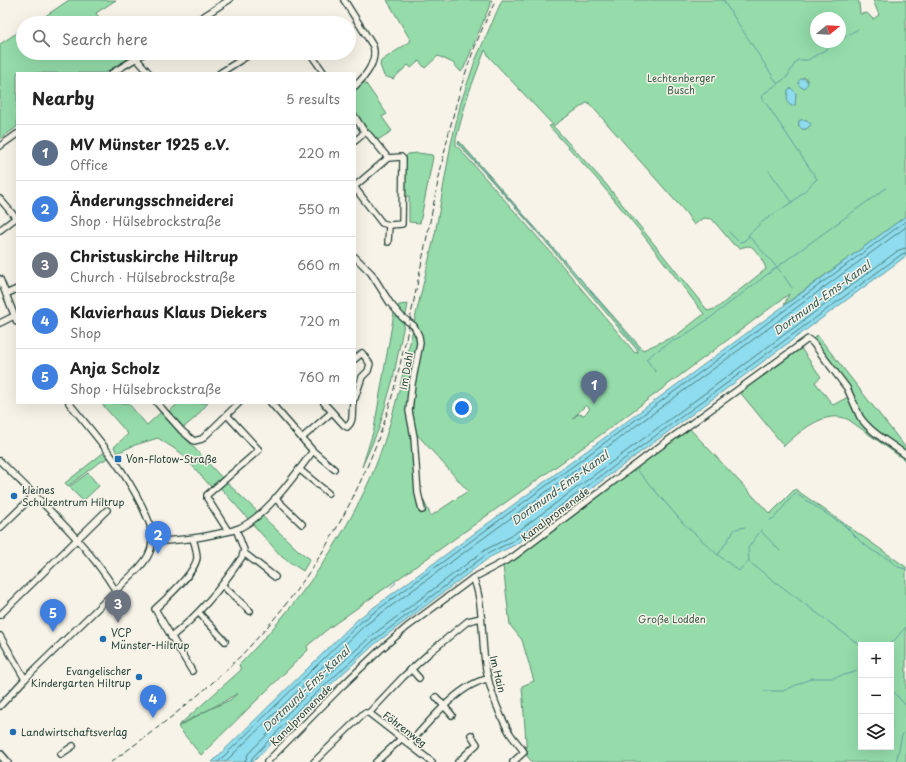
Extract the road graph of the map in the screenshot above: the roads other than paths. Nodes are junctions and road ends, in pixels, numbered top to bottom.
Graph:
1 (230, 0) edge
2 (344, 0) edge
3 (204, 16) edge
4 (354, 16) edge
5 (356, 19) edge
6 (133, 60) edge
7 (138, 60) edge
8 (241, 60) edge
9 (315, 60) edge
10 (114, 72) edge
11 (148, 72) edge
12 (222, 72) edge
13 (323, 72) edge
14 (356, 85) edge
15 (356, 119) edge
16 (364, 131) junction
17 (16, 135) edge
18 (356, 141) edge
19 (0, 146) edge
20 (388, 158) junction
21 (356, 186) edge
22 (356, 188) edge
23 (0, 199) edge
24 (16, 218) edge
25 (388, 225) junction
26 (0, 230) edge
27 (388, 242) dead end
28 (356, 258) edge
29 (0, 279) edge
30 (16, 289) edge
31 (6, 294) junction
32 (14, 316) junction
33 (16, 320) edge
34 (0, 323) edge
35 (356, 358) edge
36 (356, 395) edge
37 (70, 404) edge
38 (158, 404) edge
39 (238, 404) edge
40 (272, 404) edge
41 (325, 404) edge
42 (353, 404) edge
43 (332, 412) junction
44 (227, 414) junction
45 (302, 438) junction
46 (313, 451) junction
47 (906, 455) edge
48 (0, 461) edge
49 (299, 469) junction
50 (334, 469) dead end
51 (328, 493) dead end
52 (34, 495) junction
53 (275, 498) junction
54 (107, 510) dead end
55 (422, 510) dead end
56 (302, 524) dead end
57 (0, 528) edge
58 (236, 529) junction
59 (228, 531) junction
60 (77, 539) junction
61 (193, 539) junction
62 (152, 541) junction
63 (244, 553) junction
64 (275, 577) dead end
65 (473, 578) junction
66 (222, 585) junction
67 (116, 591) junction
68 (250, 611) dead end
69 (199, 613) junction
70 (0, 615) edge
71 (481, 618) junction
72 (0, 636) edge
73 (171, 637) junction
74 (225, 642) dead end
75 (411, 669) junction
76 (192, 671) dead end
77 (419, 678) dead end
78 (25, 679) junction
79 (488, 679) junction
80 (436, 697) dead end
81 (0, 706) edge
82 (444, 706) junction
83 (369, 713) junction
84 (452, 715) dead end
85 (471, 736) dead end
86 (402, 738) junction
87 (409, 744) junction
88 (73, 746) dead end
89 (0, 754) edge
90 (61, 754) dead end
91 (7, 762) edge
92 (267, 762) edge
93 (314, 762) edge
94 (376, 762) edge
95 (432, 762) edge
96 (458, 762) edge
97 (513, 762) edge

1 - 3 street
2 - 4 street
5 - 14 street
6 - 10 street
7 - 11 street
8 - 12 street
9 - 13 street
15 - 16 street
16 - 18 street
16 - 20 street
17 - 19 street
20 - 21 street
20 - 25 street
22 - 25 street
23 - 24 street
24 - 26 street
25 - 27 street
28 - 55 street, Im Dahl
29 - 31 street
30 - 31 street
31 - 32 street
32 - 33 street
32 - 34 street
35 - 36 street
37 - 62 street
38 - 44 street
39 - 44 street
40 - 45 street
41 - 43 street
42 - 43 street
43 - 45 street
44 - 59 street
45 - 46 street
46 - 49 street
46 - 50 street
47 - 65 street, Kanalpromenade
48 - 52 street
49 - 51 street
49 - 53 street
52 - 57 street
52 - 60 street
53 - 56 street
53 - 58 street
54 - 60 street
58 - 59 street
58 - 63 street
59 - 61 street
60 - 67 street
60 - 70 street
61 - 62 street
61 - 73 street
62 - 67 street
63 - 64 street
63 - 66 street
65 - 71 street, Im Hain
65 - 92 street, Kanalpromenade
66 - 68 street
66 - 69 street
67 - 78 street
69 - 73 street
69 - 74 street
71 - 75 street
71 - 79 street, Im Hain
72 - 78 street
73 - 76 street
75 - 77 street
75 - 83 street
78 - 81 street
79 - 82 street
79 - 97 street, Im Hain
80 - 82 street
82 - 84 street
82 - 87 street
83 - 86 street, Föhrenweg
83 - 93 street, Föhrenweg
85 - 96 street
86 - 87 street, Föhrenweg
86 - 94 street
87 - 95 street, Föhrenweg
88 - 90 street
89 - 91 main road

